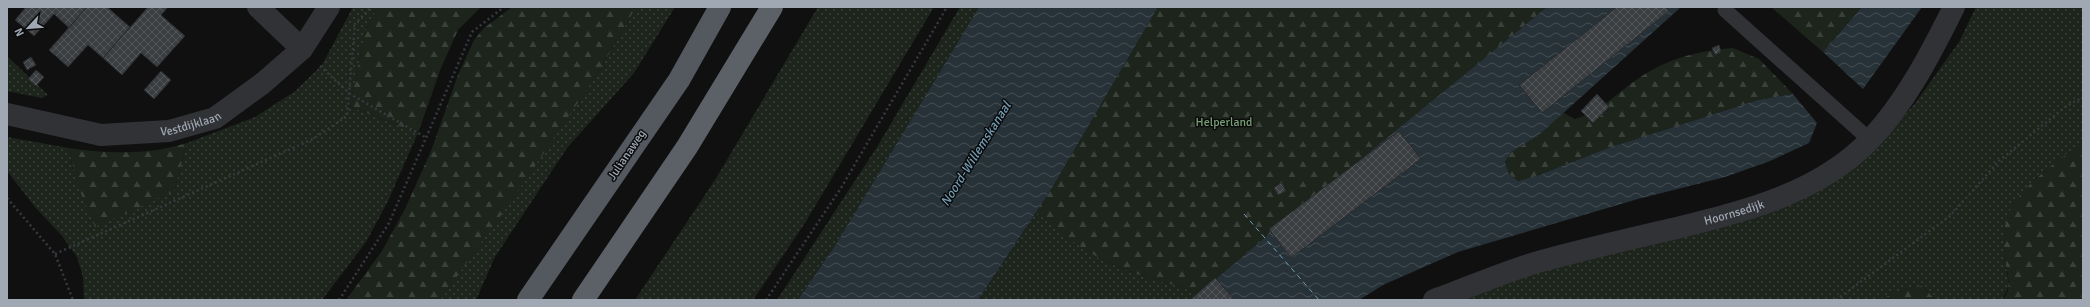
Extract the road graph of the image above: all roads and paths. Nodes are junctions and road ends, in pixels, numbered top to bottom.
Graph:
1 (258, 7) edge
2 (329, 7) edge
3 (371, 7) edge
4 (504, 7) edge
5 (720, 7) edge
6 (772, 7) edge
7 (947, 7) edge
8 (1954, 7) edge
9 (1725, 10) dead end
10 (302, 49) junction
11 (350, 94) junction
12 (2083, 97) edge
13 (7, 114) edge
14 (425, 137) junction
15 (1870, 140) junction
16 (7, 198) edge
17 (55, 254) junction
18 (73, 300) edge
19 (339, 300) edge
20 (528, 300) edge
21 (583, 300) edge
22 (766, 300) edge
23 (1434, 300) edge
24 (1836, 300) edge

1 - 10 street
2 - 10 street, Vestdijklaan
3 - 11 path
4 - 14 path
5 - 20 highway, Julianaweg
6 - 21 highway
7 - 22 path
8 - 15 street, Hoornsedijk
9 - 15 lane
10 - 11 path
10 - 13 street, Vestdijklaan
11 - 14 path
11 - 17 path
12 - 24 path
14 - 19 path
15 - 23 street, Hoornsedijk
16 - 17 path
17 - 18 path

